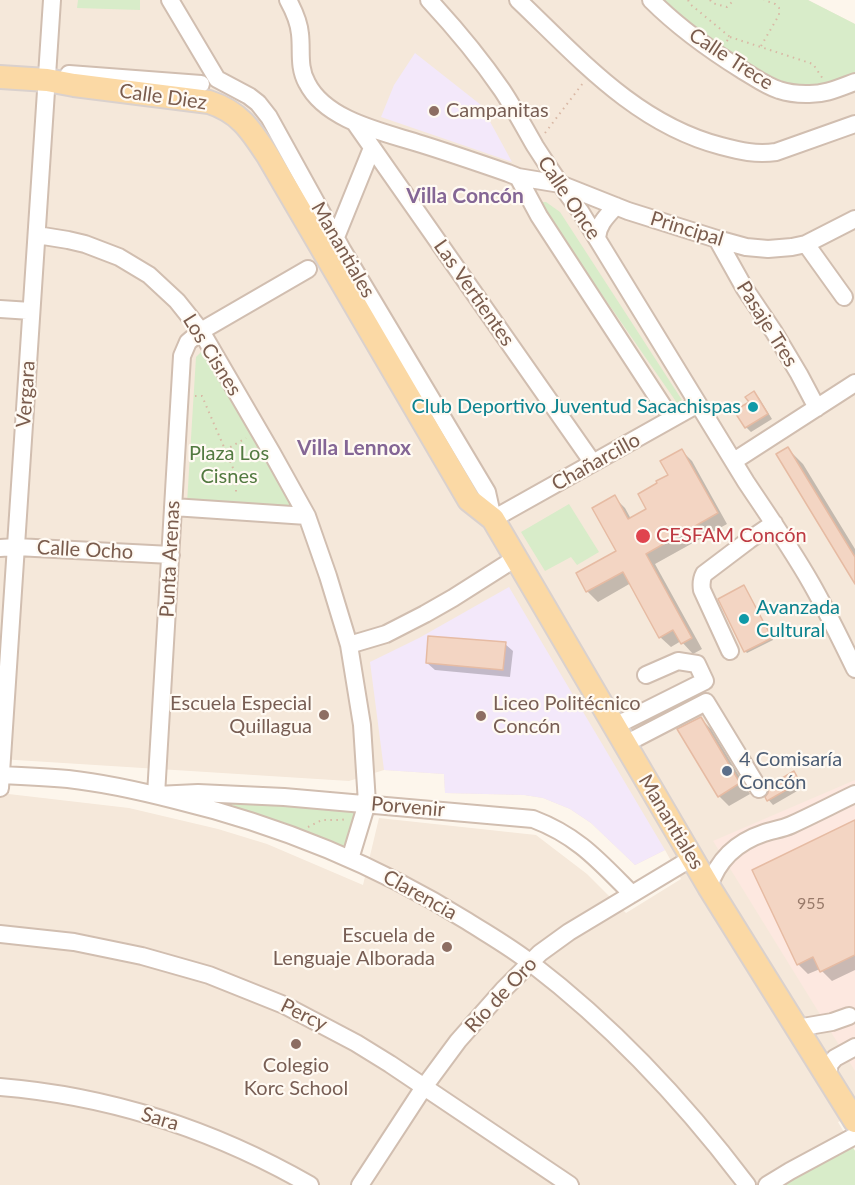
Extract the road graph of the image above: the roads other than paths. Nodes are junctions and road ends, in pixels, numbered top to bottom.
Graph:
1 (52, 0) edge
2 (170, 0) edge
3 (288, 0) edge
4 (429, 0) edge
5 (518, 0) edge
6 (651, 0) edge
7 (0, 77) edge
8 (55, 82) junction
9 (855, 82) edge
10 (201, 84) dead end
11 (355, 123) junction
12 (855, 124) edge
13 (253, 133) joint
14 (372, 148) junction
15 (518, 177) junction
16 (560, 184) junction
17 (616, 206) junction
18 (855, 219) edge
19 (37, 235) junction
20 (336, 237) junction
21 (597, 238) junction
22 (717, 239) junction
23 (806, 244) junction
24 (308, 269) dead end
25 (844, 297) dead end
26 (0, 309) edge
27 (32, 311) junction
28 (201, 331) junction
29 (855, 383) edge
30 (698, 404) junction
31 (663, 405) dead end
32 (817, 408) junction
33 (734, 461) junction
34 (592, 463) junction
35 (173, 507) junction
36 (307, 516) junction
37 (493, 519) junction
38 (774, 523) junction
39 (8, 547) edge
40 (171, 555) junction
41 (516, 558) junction
42 (349, 645) junction
43 (730, 651) dead end
44 (855, 669) edge
45 (646, 675) dead end
46 (620, 735) junction
47 (0, 775) edge
48 (0, 789) edge
49 (759, 789) dead end
50 (855, 794) edge
51 (156, 795) junction
52 (365, 811) junction
53 (692, 858) junction
54 (350, 859) junction
55 (709, 887) junction
56 (632, 894) junction
57 (0, 934) edge
58 (531, 963) junction
59 (849, 1016) dead end
60 (797, 1028) junction
61 (855, 1047) edge
62 (829, 1079) junction
63 (0, 1087) edge
64 (424, 1087) junction
65 (855, 1121) edge
66 (855, 1136) edge
67 (310, 1185) edge
68 (360, 1185) edge
69 (570, 1185) edge
70 (747, 1185) edge
71 (767, 1185) edge

1 - 8 street, Vergara
2 - 20 street, Manantiales
3 - 11 street, Principal
4 - 16 street, Calle Once
5 - 12 street
6 - 9 street, Calle Trece
7 - 8 main road, Calle Diez
8 - 10 street, Calle Diez
8 - 13 main road, Calle Diez
8 - 19 street, Vergara
11 - 14 street, Las Vertientes
11 - 15 street, Principal
13 - 37 main road, Manantiales
14 - 20 street
14 - 34 street, Las Vertientes
15 - 16 street, Principal
15 - 31 street
16 - 17 street, Principal
16 - 21 street, Calle Once
17 - 21 street
17 - 22 street, Principal
18 - 23 street, Principal
19 - 27 street, Vergara
19 - 28 street, Los Cisnes
20 - 37 street, Manantiales
21 - 30 street, Calle Once
22 - 23 street, Principal
22 - 32 street, Pasaje Tres
23 - 25 street
24 - 28 street
26 - 27 street
27 - 39 street, Vergara
28 - 35 street, Punta Arenas
28 - 36 street, Los Cisnes
29 - 32 street
30 - 33 street, Calle Once
30 - 34 street, Chañarcillo
32 - 33 street
33 - 38 street, Calle Once
34 - 37 street, Chañarcillo
35 - 36 street
35 - 40 street, Punta Arenas
36 - 42 street, Los Cisnes
37 - 41 main road, Manantiales
38 - 43 street
38 - 44 street, Calle Once
39 - 40 street, Calle Ocho
39 - 47 street, Vergara
40 - 51 street, Punta Arenas
41 - 42 street
41 - 46 main road, Manantiales
42 - 52 street, Los Cisnes
45 - 46 street
46 - 49 street
46 - 53 main road, Manantiales
47 - 48 street, Vergara
47 - 51 street, Clarencia
50 - 55 street
51 - 52 street, Porvenir
51 - 54 street, Clarencia
52 - 54 street, Los Cisnes
52 - 56 street, Porvenir
53 - 55 main road, Manantiales
53 - 56 street, Río de Oro
54 - 58 street, Clarencia
55 - 60 main road, Manantiales
56 - 58 street, Río de Oro
57 - 64 street, Percy
58 - 64 street, Río de Oro
58 - 70 street, Clarencia
59 - 60 street
60 - 62 main road, Manantiales
61 - 62 street
62 - 65 main road, Manantiales
63 - 67 street, Sara
64 - 68 street, Río de Oro
64 - 69 street, Percy
66 - 71 street

